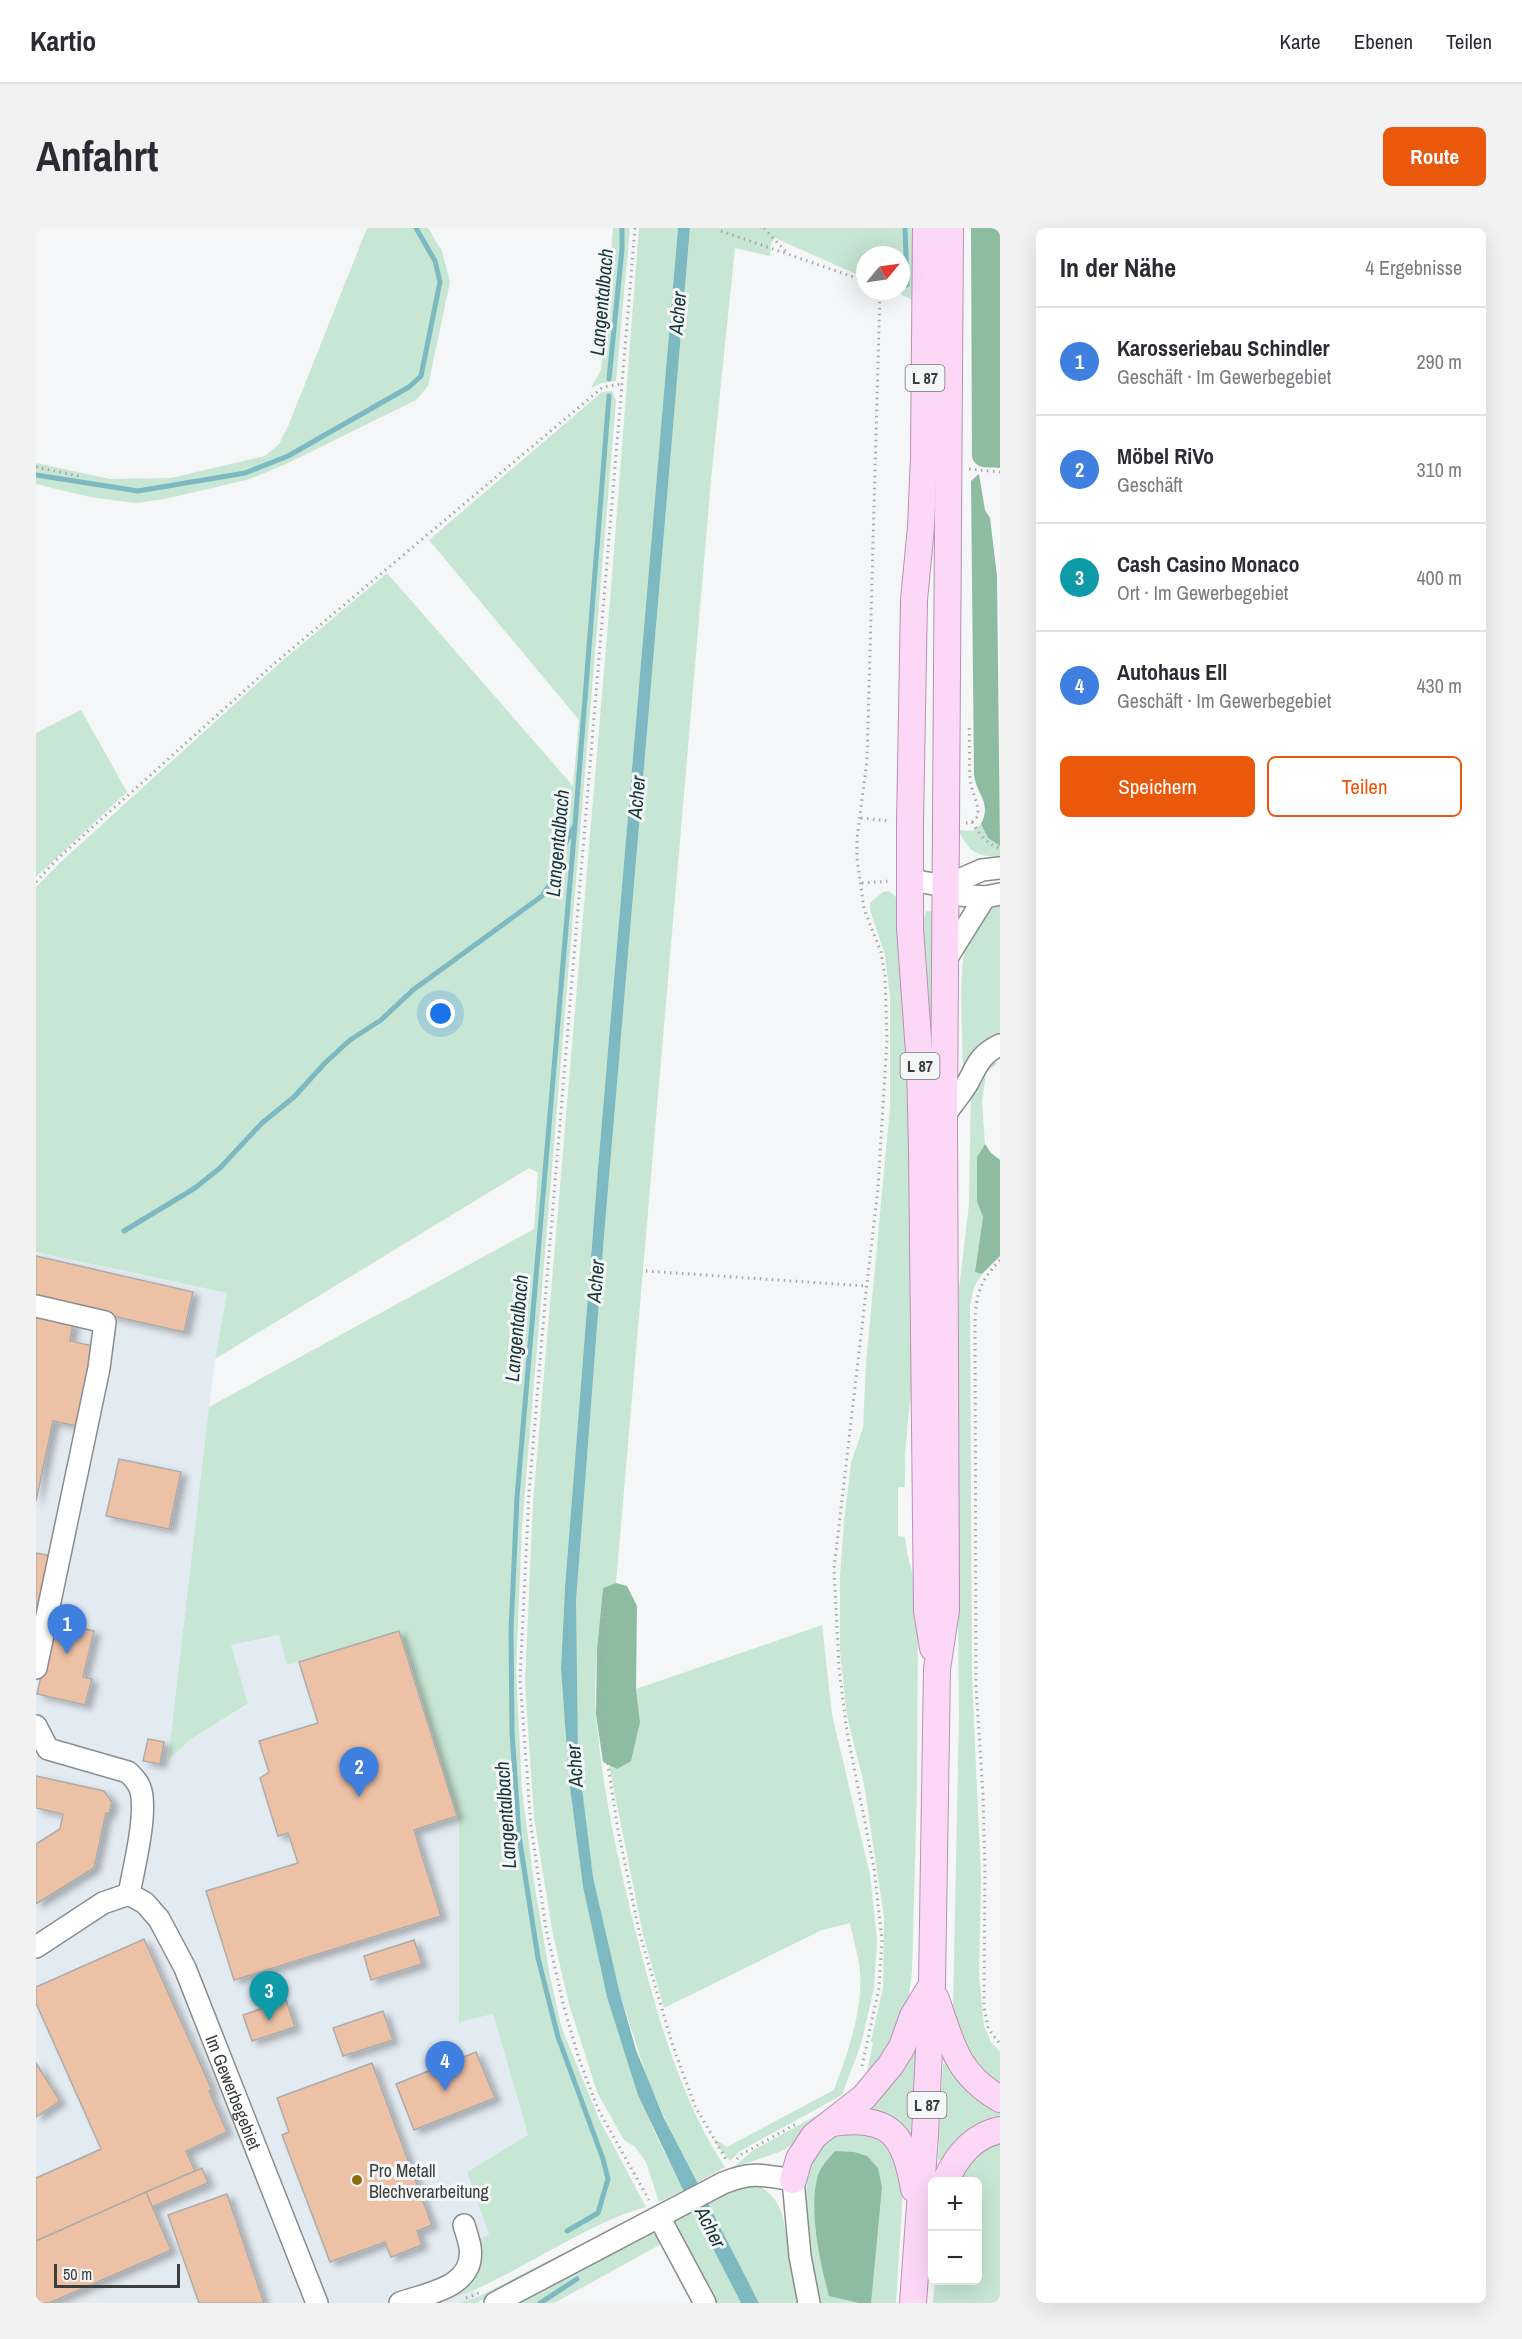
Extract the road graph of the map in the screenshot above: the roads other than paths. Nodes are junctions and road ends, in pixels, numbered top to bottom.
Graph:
1 (926, 228) edge
2 (950, 228) edge
3 (1000, 868) edge
4 (910, 879) junction
5 (945, 886) junction
6 (993, 896) edge
7 (945, 961) junction
8 (1000, 1045) edge
9 (944, 1116) junction
10 (36, 1306) edge
11 (36, 1668) edge
12 (937, 1669) junction
13 (36, 1726) edge
14 (129, 1894) junction
15 (36, 1947) edge
16 (932, 1985) junction
17 (1000, 2098) edge
18 (832, 2123) junction
19 (1000, 2130) edge
20 (947, 2177) edge
21 (793, 2180) junction
22 (664, 2213) junction
23 (926, 2215) edge
24 (464, 2225) dead end
25 (317, 2303) edge
26 (400, 2303) edge
27 (495, 2303) edge
28 (705, 2303) edge
29 (809, 2303) edge
30 (913, 2303) edge

1 - 4 main road, L 87
2 - 5 main road, L 87
3 - 5 street
4 - 5 street
4 - 12 main road, L 87
5 - 6 street
5 - 7 main road, L 87
6 - 7 street
7 - 9 main road, L 87
8 - 9 street
9 - 12 main road, L 87
10 - 11 street
12 - 16 main road, L 87
13 - 14 street
14 - 15 street
14 - 25 street, Im Gewerbegebiet
16 - 17 main road
16 - 18 main road
16 - 23 main road, L 87
18 - 21 main road
18 - 23 main road
19 - 20 main road
21 - 22 street
21 - 29 street
22 - 27 street
22 - 28 street
23 - 30 main road, L 87
24 - 26 street

